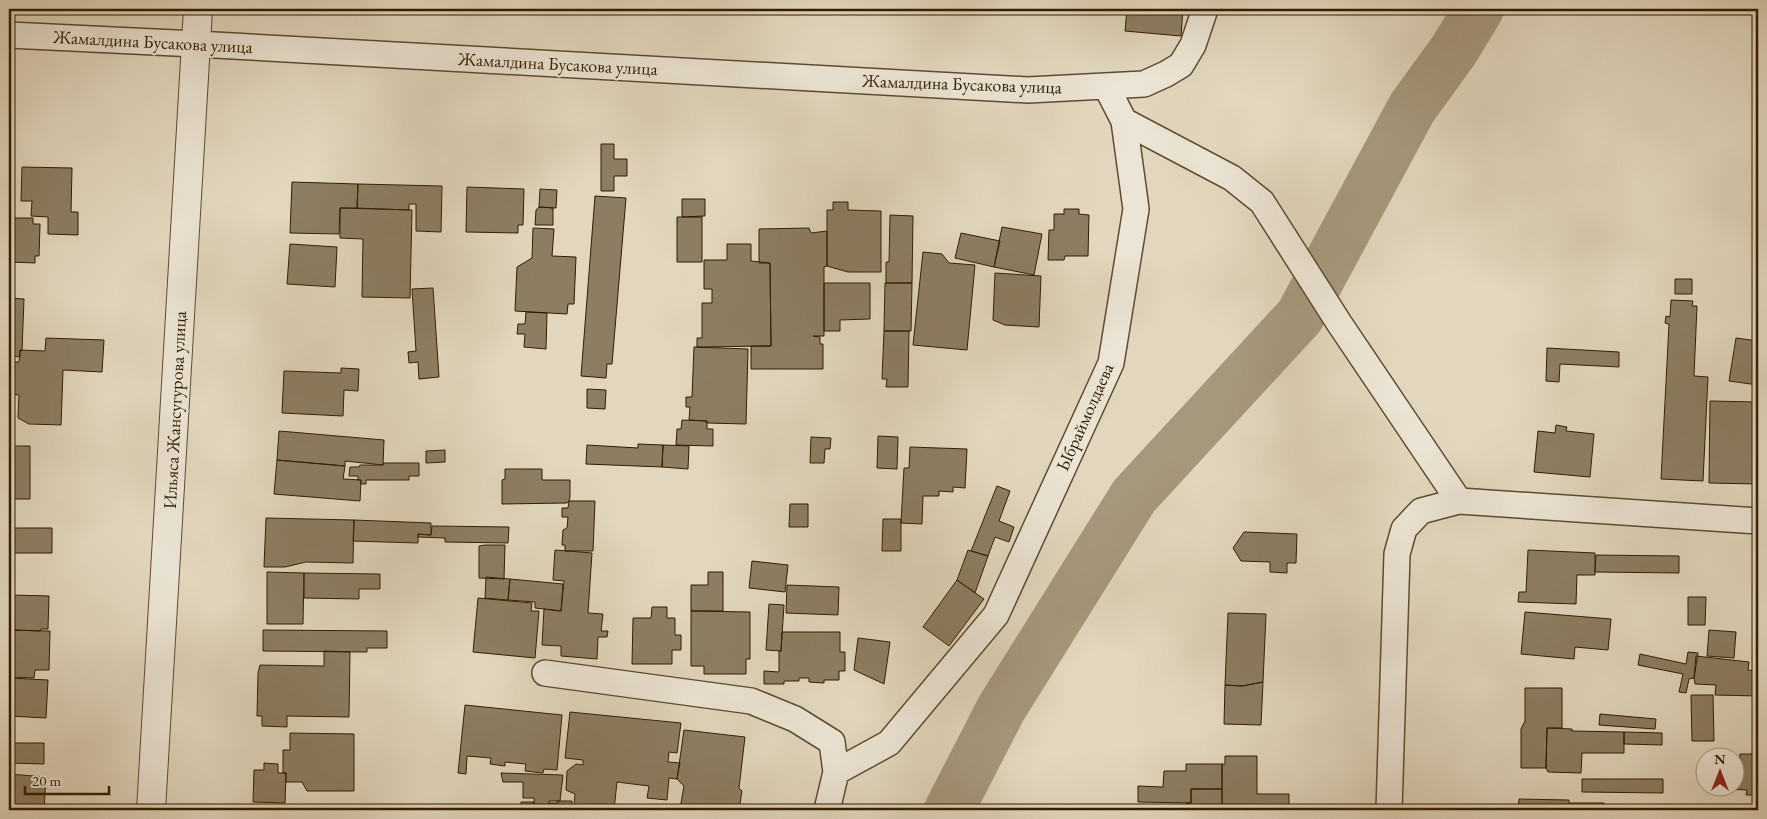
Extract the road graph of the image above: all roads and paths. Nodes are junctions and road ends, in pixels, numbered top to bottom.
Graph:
1 (198, 9) edge
2 (1206, 9) edge
3 (9, 35) edge
4 (196, 44) junction
5 (1106, 86) junction
6 (1124, 121) junction
7 (1460, 501) junction
8 (1758, 521) edge
9 (545, 673) dead end
10 (836, 772) junction
11 (151, 810) edge
12 (827, 810) edge
13 (1389, 810) edge

1 - 4 street, Ильяса Жансугурова улица
2 - 5 street
3 - 4 street, Жамалдина Бусакова улица
4 - 5 street, Жамалдина Бусакова улица
4 - 11 street, Ильяса Жансугурова улица
5 - 6 street, Ыбраймолдаева
6 - 7 street
6 - 10 street, Ыбраймолдаева
7 - 8 street
7 - 13 street
9 - 10 street
10 - 12 street

